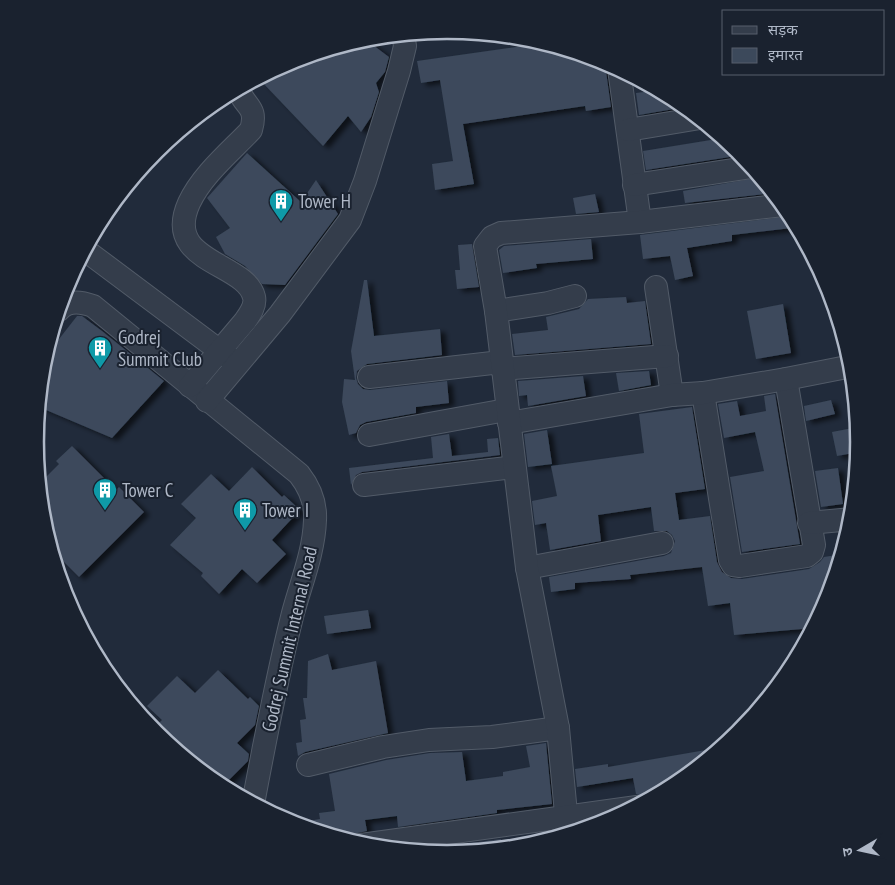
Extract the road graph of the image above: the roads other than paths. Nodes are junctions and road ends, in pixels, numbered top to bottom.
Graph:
1 (404, 41) edge
2 (620, 77) edge
3 (242, 95) edge
4 (690, 120) edge
5 (628, 130) junction
6 (744, 168) edge
7 (634, 185) junction
8 (774, 205) edge
9 (640, 222) junction
10 (91, 254) edge
11 (656, 287) dead end
12 (575, 296) dead end
13 (68, 303) edge
14 (496, 311) junction
15 (221, 350) junction
16 (666, 356) junction
17 (238, 365) junction
18 (502, 366) junction
19 (844, 368) edge
20 (369, 377) dead end
21 (786, 379) junction
22 (190, 386) junction
23 (703, 392) junction
24 (672, 395) junction
25 (208, 401) junction
26 (508, 417) junction
27 (368, 435) dead end
28 (514, 467) junction
29 (364, 484) dead end
30 (843, 521) edge
31 (809, 523) junction
32 (662, 543) dead end
33 (527, 568) junction
34 (558, 728) junction
35 (308, 765) dead end
36 (254, 796) edge
37 (596, 818) edge
38 (567, 826) edge
39 (391, 842) edge

1 - 17 street
2 - 5 street
3 - 15 street
4 - 5 street
5 - 7 street
6 - 7 street
7 - 9 street
8 - 9 street
9 - 14 street
10 - 15 street
11 - 16 street
12 - 14 street
13 - 22 street, Godrej Summit Internal Road
14 - 18 street
15 - 17 street
15 - 22 street
16 - 18 street
16 - 24 street
17 - 25 street
18 - 20 street
18 - 26 street
19 - 21 street
21 - 23 street
21 - 31 street
22 - 25 street, Godrej Summit Internal Road
23 - 24 street
23 - 31 street
24 - 26 street
25 - 36 street, Godrej Summit Internal Road
26 - 27 street
26 - 28 street
28 - 29 street
28 - 33 street
30 - 31 street
32 - 33 street
33 - 34 street
34 - 35 street
34 - 38 street
37 - 38 street
38 - 39 street

